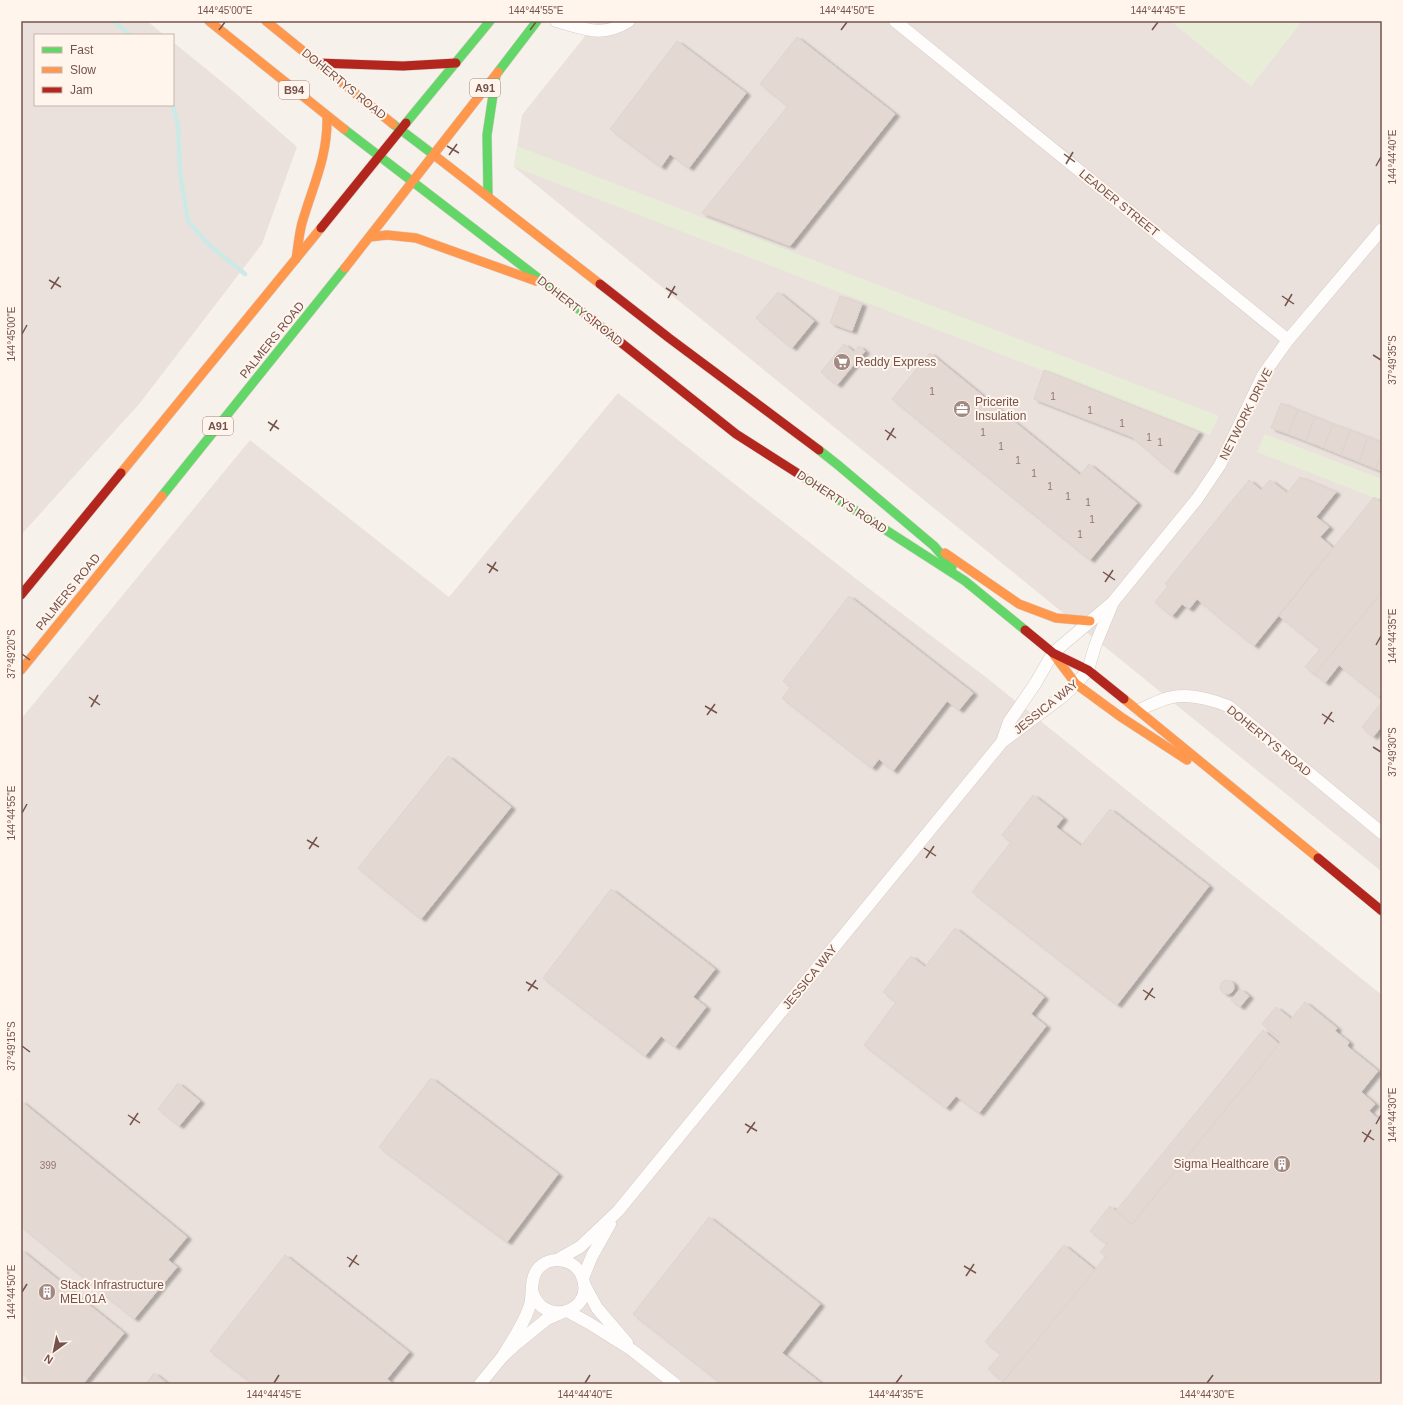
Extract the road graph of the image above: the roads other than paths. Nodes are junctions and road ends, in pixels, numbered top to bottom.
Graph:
1 (209, 21) edge
2 (266, 21) edge
3 (490, 21) edge
4 (537, 21) edge
5 (556, 21) edge
6 (629, 21) edge
7 (895, 21) edge
8 (318, 63) junction
9 (456, 64) junction
10 (496, 73) junction
11 (327, 116) junction
12 (402, 130) junction
13 (434, 155) junction
14 (380, 157) junction
15 (413, 182) junction
16 (488, 196) junction
17 (1382, 229) edge
18 (370, 237) junction
19 (296, 260) junction
20 (550, 287) junction
21 (1288, 340) junction
22 (934, 546) junction
23 (965, 581) junction
24 (21, 595) edge
25 (1113, 602) junction
26 (1090, 621) junction
27 (1054, 654) junction
28 (21, 670) edge
29 (1088, 670) junction
30 (1076, 684) junction
31 (1139, 710) junction
32 (1002, 742) junction
33 (1224, 782) junction
34 (1382, 833) edge
35 (1382, 911) edge
36 (618, 1211) junction
37 (557, 1260) junction
38 (584, 1281) junction
39 (532, 1291) junction
40 (564, 1312) junction
41 (632, 1350) junction
42 (503, 1356) junction
43 (480, 1384) edge
44 (675, 1384) edge

1 - 11 main road, DOHERTYS ROAD / B94
2 - 8 main road, DOHERTYS ROAD / B94
3 - 9 main road
4 - 10 main road, PALMERS ROAD / A91
5 - 6 street
7 - 21 street, LEADER STREET
8 - 9 main road
8 - 12 main road, DOHERTYS ROAD / B94
9 - 12 main road
10 - 13 main road, PALMERS ROAD / A91
10 - 16 main road
11 - 14 main road, DOHERTYS ROAD / B94
11 - 19 main road
12 - 13 main road, DOHERTYS ROAD / B94
12 - 14 main road
13 - 15 main road, PALMERS ROAD / A91
13 - 16 main road, DOHERTYS ROAD / B94
14 - 15 main road, DOHERTYS ROAD / B94
14 - 19 main road
15 - 18 main road, PALMERS ROAD / A91
15 - 20 main road, DOHERTYS ROAD / B94
16 - 22 main road, DOHERTYS ROAD / B94
17 - 21 street, NETWORK DRIVE
18 - 20 main road
18 - 28 main road, PALMERS ROAD / A91
19 - 24 main road
20 - 23 main road, DOHERTYS ROAD / B94
21 - 25 street, NETWORK DRIVE
22 - 23 main road, DOHERTYS ROAD / B94
22 - 26 main road
23 - 27 main road, DOHERTYS ROAD / B94
25 - 26 street, NETWORK DRIVE
25 - 29 street, NETWORK DRIVE
26 - 27 street, NETWORK DRIVE
27 - 29 main road, DOHERTYS ROAD / B94
27 - 30 main road, DOHERTYS ROAD / B94
27 - 32 street, JESSICA WAY
29 - 30 street, JESSICA WAY
29 - 31 main road, DOHERTYS ROAD / B94
30 - 32 street, JESSICA WAY
30 - 33 main road, DOHERTYS ROAD / B94
31 - 33 main road, DOHERTYS ROAD / B94
31 - 34 street, DOHERTYS ROAD
32 - 36 street, JESSICA WAY
33 - 35 main road, DOHERTYS ROAD / B94
36 - 37 street, JESSICA WAY
36 - 38 street, JESSICA WAY
37 - 38 street
37 - 39 street
38 - 40 street
38 - 41 street
39 - 40 street
39 - 42 street
40 - 41 street
40 - 42 street
41 - 44 street
42 - 43 street

